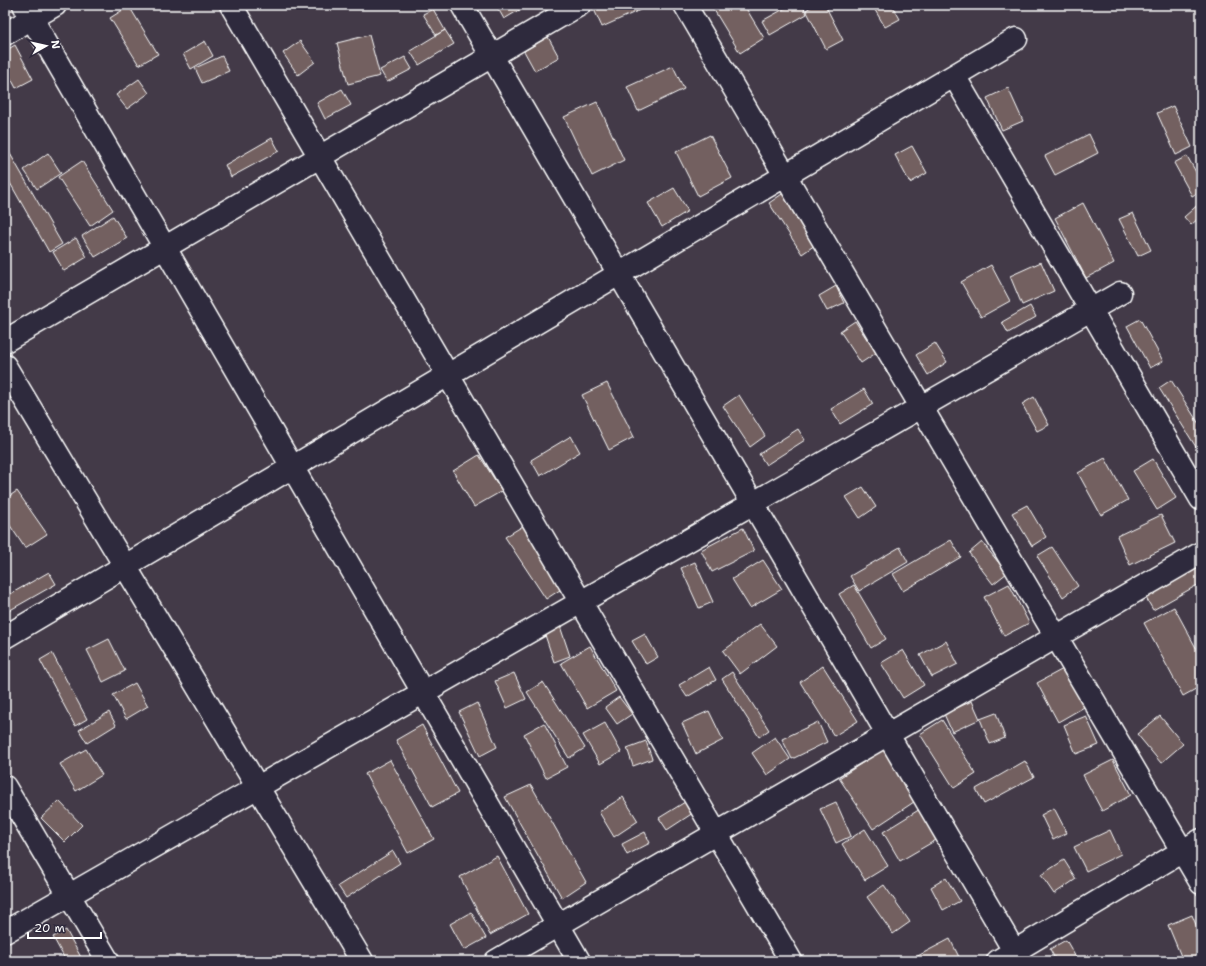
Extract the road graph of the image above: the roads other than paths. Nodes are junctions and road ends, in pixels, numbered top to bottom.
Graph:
1 (56, 5) edge
2 (231, 5) edge
3 (462, 5) edge
4 (579, 5) edge
5 (685, 5) edge
6 (28, 12) edge
7 (5, 34) edge
8 (1016, 39) dead end
9 (492, 56) junction
10 (960, 86) dead end
11 (320, 157) junction
12 (785, 176) junction
13 (165, 248) junction
14 (619, 274) junction
15 (1120, 293) dead end
16 (1091, 310) junction
17 (5, 341) edge
18 (5, 366) edge
19 (448, 375) junction
20 (921, 407) junction
21 (292, 467) junction
22 (1201, 499) edge
23 (753, 504) junction
24 (1201, 552) edge
25 (125, 566) junction
26 (581, 602) junction
27 (1056, 636) junction
28 (5, 637) edge
29 (424, 692) junction
30 (887, 734) junction
31 (5, 787) edge
32 (258, 788) junction
33 (716, 833) junction
34 (1201, 840) edge
35 (1182, 851) junction
36 (1201, 883) edge
37 (69, 895) junction
38 (558, 925) junction
39 (5, 932) edge
40 (1011, 958) edge
41 (108, 961) edge
42 (362, 961) edge
43 (496, 961) edge
44 (580, 961) edge
45 (791, 961) edge

1 - 6 street
2 - 11 street
3 - 9 street
4 - 9 street
5 - 12 street
6 - 7 street
6 - 13 street
8 - 12 street
9 - 11 street
9 - 14 street
10 - 16 street
11 - 13 street
11 - 19 street
12 - 14 street
12 - 20 street
13 - 17 street
13 - 21 street
14 - 19 street
14 - 23 street
15 - 16 street
16 - 20 street
16 - 22 street
18 - 25 street
19 - 21 street
19 - 26 street
20 - 23 street
20 - 27 street
21 - 25 street
21 - 29 street
23 - 26 street
23 - 30 street
24 - 27 street
25 - 28 street
25 - 32 street
26 - 29 street
26 - 33 street
27 - 30 street
27 - 35 street
29 - 32 street
29 - 38 street
30 - 33 street
30 - 40 street
31 - 37 street
32 - 37 street
32 - 42 street
33 - 38 street
33 - 45 street
34 - 35 street
35 - 36 street
35 - 40 street
37 - 39 street
37 - 41 street
38 - 43 street
38 - 44 street

